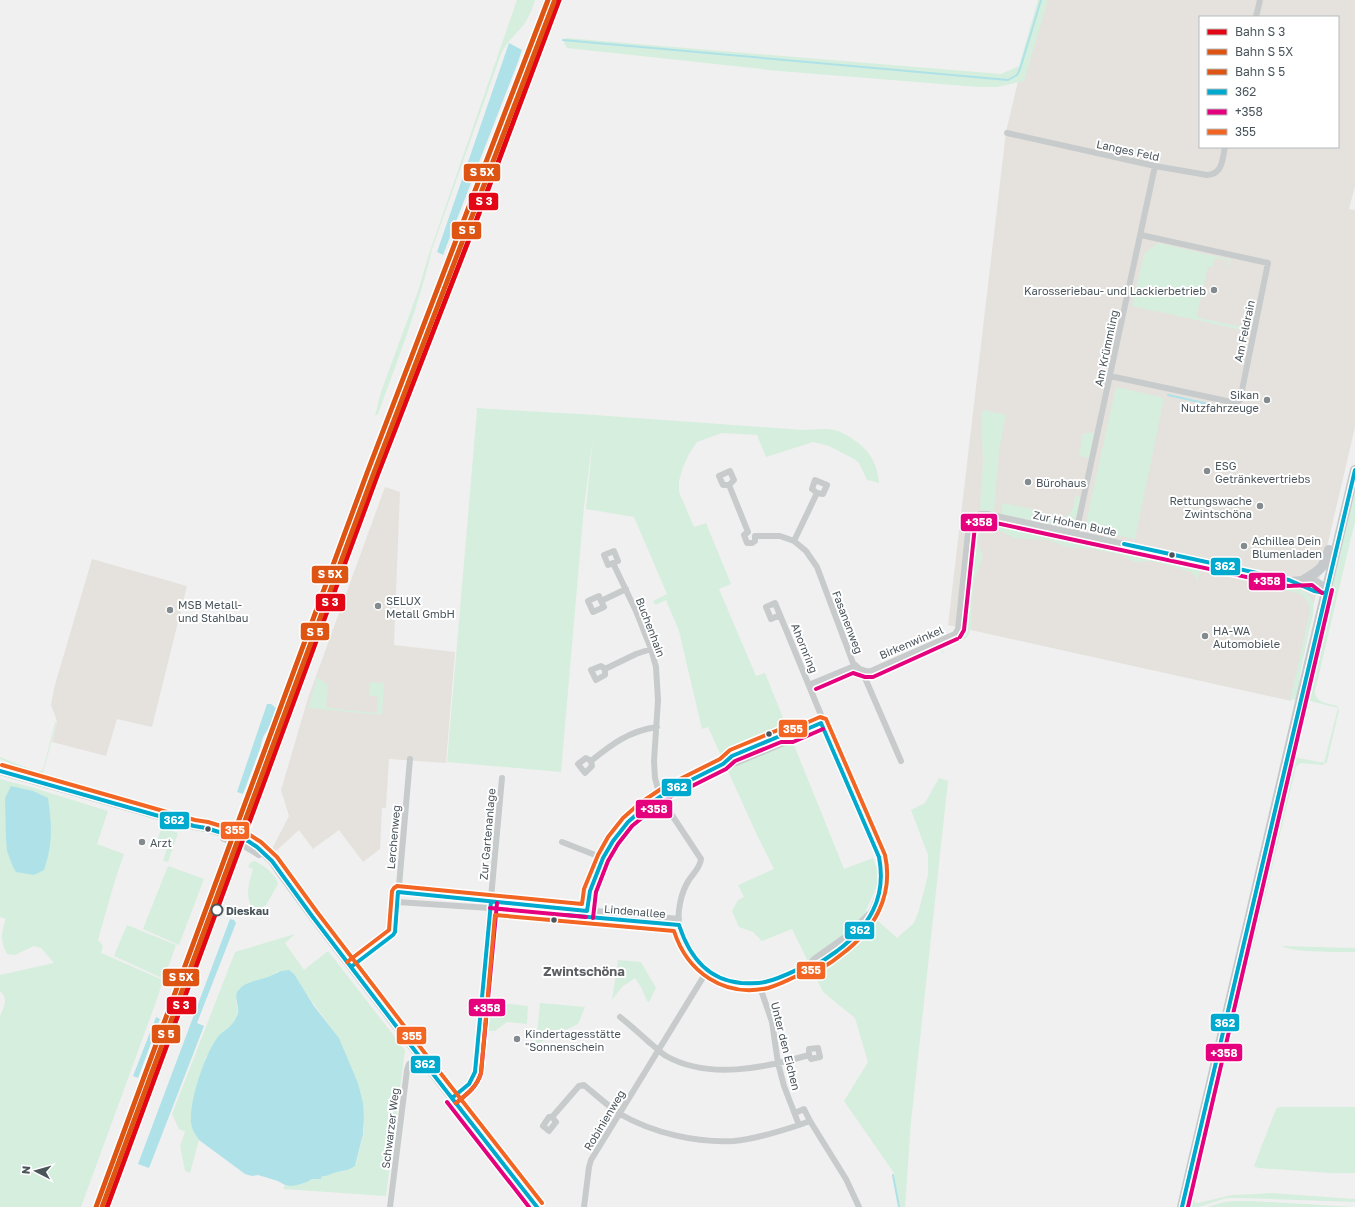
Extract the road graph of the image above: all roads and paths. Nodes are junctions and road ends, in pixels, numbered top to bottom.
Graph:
1 (1260, 0) edge
2 (1256, 16) edge
3 (1007, 133) dead end
4 (1225, 148) edge
5 (1155, 166) junction
6 (1141, 235) junction
7 (1110, 376) junction
8 (1355, 470) edge
9 (730, 485) dead end
10 (817, 493) dead end
11 (1346, 507) junction
12 (748, 532) junction
13 (1076, 533) junction
14 (755, 536) junction
15 (794, 541) junction
16 (613, 563) dead end
17 (1305, 579) junction
18 (1289, 580) junction
19 (626, 589) junction
20 (1326, 591) junction
21 (601, 602) dead end
22 (780, 615) dead end
23 (955, 634) joint
24 (651, 648) junction
25 (605, 669) dead end
26 (860, 669) junction
27 (810, 687) junction
28 (821, 724) junction
29 (656, 727) junction
30 (410, 759) dead end
31 (591, 761) dead end
32 (901, 761) dead end
33 (0, 771) edge
34 (502, 778) dead end
35 (660, 796) junction
36 (562, 842) dead end
37 (603, 858) junction
38 (398, 892) junction
39 (397, 902) junction
40 (490, 905) junction
41 (587, 914) junction
42 (679, 922) junction
43 (351, 967) junction
44 (707, 971) junction
45 (759, 984) junction
46 (620, 1017) dead end
47 (658, 1050) junction
48 (809, 1055) dead end
49 (419, 1056) junction
50 (778, 1063) junction
51 (452, 1098) junction
52 (620, 1113) junction
53 (795, 1113) junction
54 (552, 1117) dead end
55 (810, 1121) junction
56 (799, 1126) junction
57 (390, 1207) edge
58 (537, 1207) edge
59 (584, 1207) edge
60 (859, 1207) edge
61 (1182, 1207) edge

1 - 2 street
3 - 5 street, Langes Feld
4 - 5 street, Langes Feld
5 - 6 street, Am Krümmling
6 - 7 street, Am Krümmling
6 - 7 street, Am Feldrain
7 - 13 street, Am Krümmling
8 - 11 main road
9 - 12 street
10 - 15 street
11 - 17 main road
11 - 20 main road
12 - 14 street
12 - 14 street
13 - 18 street, Zur Hohen Bude
13 - 23 street, Zur Hohen Bude
14 - 15 street, Fasanenweg
15 - 26 street, Fasanenweg
16 - 19 street, Buchenhain
17 - 18 street, Zur Hohen Bude
17 - 20 street, Zur Hohen Bude
18 - 20 street, Zur Hohen Bude
19 - 21 street
19 - 24 street, Buchenhain
20 - 61 main road
22 - 27 street, Ahornring
23 - 26 street, Birkenwinkel
24 - 25 street
24 - 29 street, Buchenhain
26 - 27 street, Birkenwinkel
26 - 32 street, Fasanenweg
27 - 28 street, Ahornring
28 - 35 street
28 - 45 street, Ahornring
29 - 31 street
29 - 35 street, Buchenhain
30 - 38 street, Lerchenweg
33 - 43 street
34 - 40 street, Zur Gartenanlage
35 - 37 street
35 - 42 street, Ahornring
36 - 37 street
37 - 41 street
38 - 39 street, Lerchenweg
38 - 40 street, Lindenallee
39 - 40 street, Lindenallee
39 - 43 street, Lerchenweg
40 - 41 street, Lindenallee
40 - 51 street, Zur Gartenanlage
41 - 42 street, Lindenallee
42 - 44 street, Ahornring
43 - 49 street
44 - 45 street, Ahornring
44 - 47 street, Robinienweg
45 - 50 street, Unter den Eichen
46 - 47 street
47 - 50 street
47 - 52 street, Robinienweg
48 - 50 street
49 - 51 street
49 - 57 street, Schwarzer Weg
50 - 53 street, Unter den Eichen
51 - 58 street
52 - 54 street
52 - 56 street
52 - 59 street, Robinienweg
53 - 55 street
53 - 56 street, Unter den Eichen
55 - 56 street
55 - 60 street

